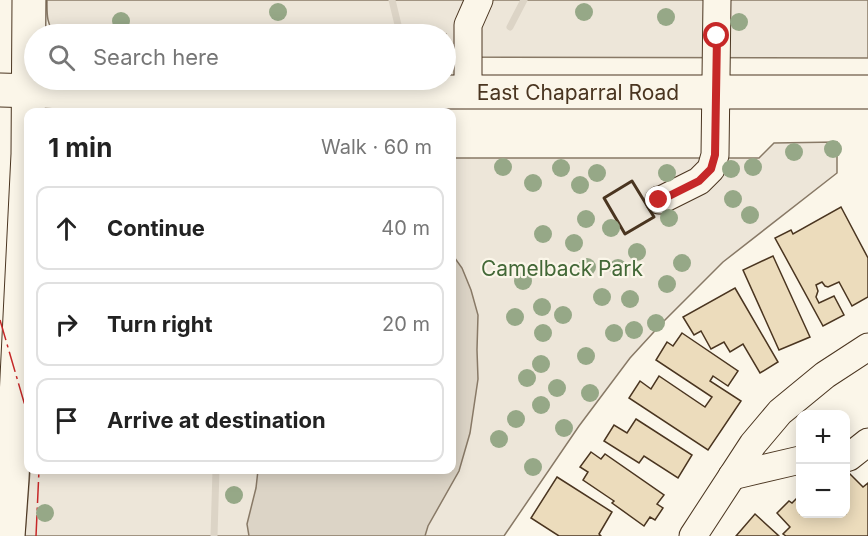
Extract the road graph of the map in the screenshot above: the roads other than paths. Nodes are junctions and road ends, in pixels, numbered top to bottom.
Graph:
1 (29, 0) edge
2 (479, 0) edge
3 (717, 0) edge
4 (25, 24) edge
5 (24, 30) edge
6 (14, 91) edge
7 (468, 92) junction
8 (717, 92) junction
9 (868, 92) edge
10 (24, 136) edge
11 (659, 200) dead end
12 (24, 235) edge
13 (868, 346) edge
14 (868, 442) edge
15 (850, 456) edge
16 (796, 461) edge
17 (732, 476) junction
18 (8, 536) edge
19 (693, 536) edge

1 - 4 main road
2 - 7 street
3 - 8 street
5 - 6 main road
6 - 7 main road, East Chaparral Road
6 - 10 main road
7 - 8 main road, East Chaparral Road
8 - 9 main road, East Chaparral Road
8 - 11 street
12 - 18 main road
13 - 17 street
14 - 15 street
16 - 17 street
17 - 19 street

